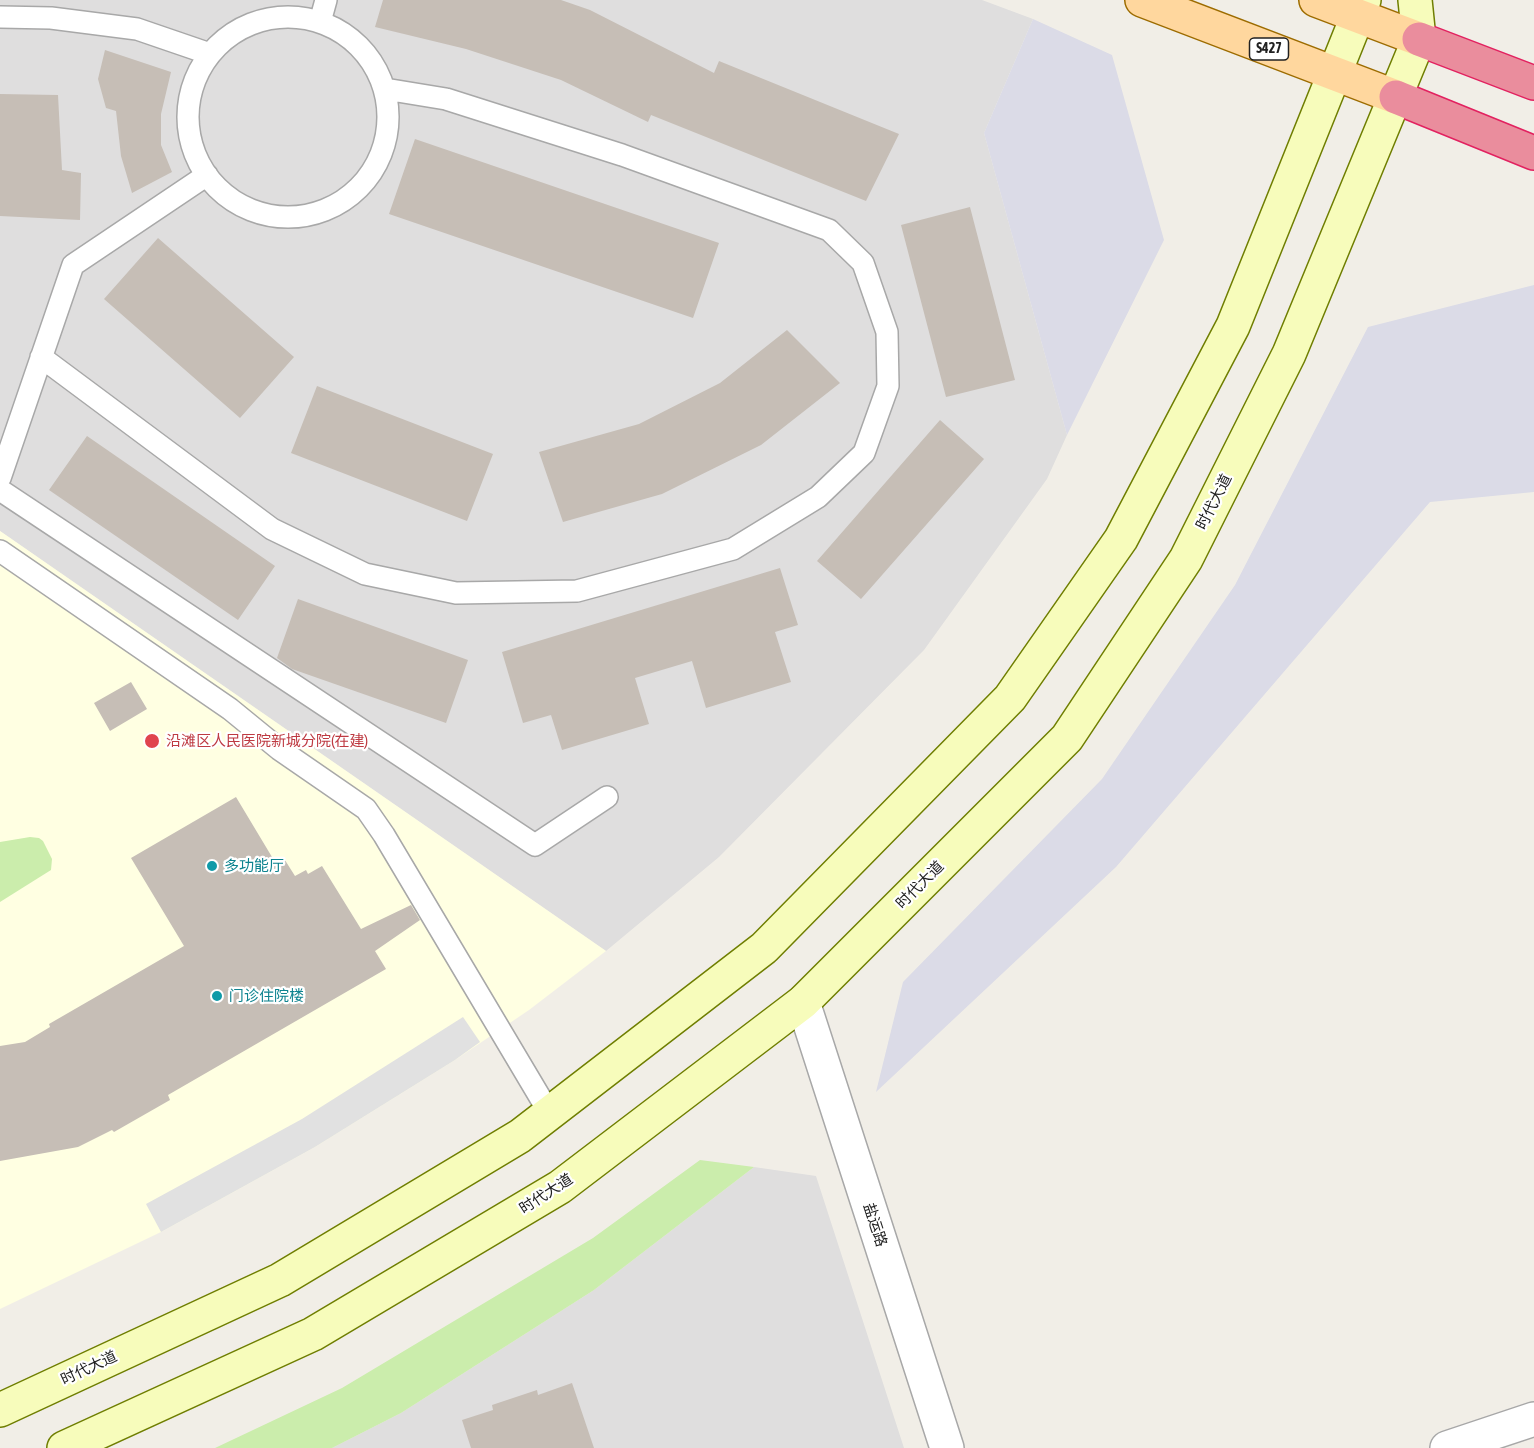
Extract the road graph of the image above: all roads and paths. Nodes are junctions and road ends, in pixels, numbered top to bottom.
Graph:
1 (326, 0) edge
2 (1142, 0) edge
3 (1316, 0) edge
4 (1415, 0) edge
5 (1361, 8) edge
6 (0, 17) edge
7 (320, 22) junction
8 (1419, 39) junction
9 (210, 54) junction
10 (1336, 75) junction
11 (1534, 83) edge
12 (385, 89) junction
13 (1396, 97) junction
14 (1534, 153) edge
15 (207, 175) junction
16 (41, 357) junction
17 (0, 478) edge
18 (0, 490) edge
19 (0, 551) edge
20 (607, 796) dead end
21 (803, 1002) junction
22 (549, 1114) junction
23 (0, 1410) edge
24 (1534, 1419) edge
25 (64, 1448) edge
26 (947, 1448) edge
27 (1447, 1448) edge

1 - 7 lane
2 - 10 main road, S427
3 - 5 main road
4 - 8 main road, 时代大道
5 - 8 main road
5 - 10 main road, 时代大道
6 - 9 lane
7 - 9 lane
7 - 12 lane
8 - 11 highway
8 - 13 main road, 时代大道
9 - 15 lane
10 - 13 main road, S427
10 - 22 main road, 时代大道
12 - 15 lane
12 - 16 lane
13 - 14 highway, S427
13 - 21 main road, 时代大道
15 - 16 lane
16 - 17 lane
18 - 20 lane
19 - 22 lane
21 - 25 main road, 时代大道
21 - 26 street, 盐运路
22 - 23 main road, 时代大道
24 - 27 street

